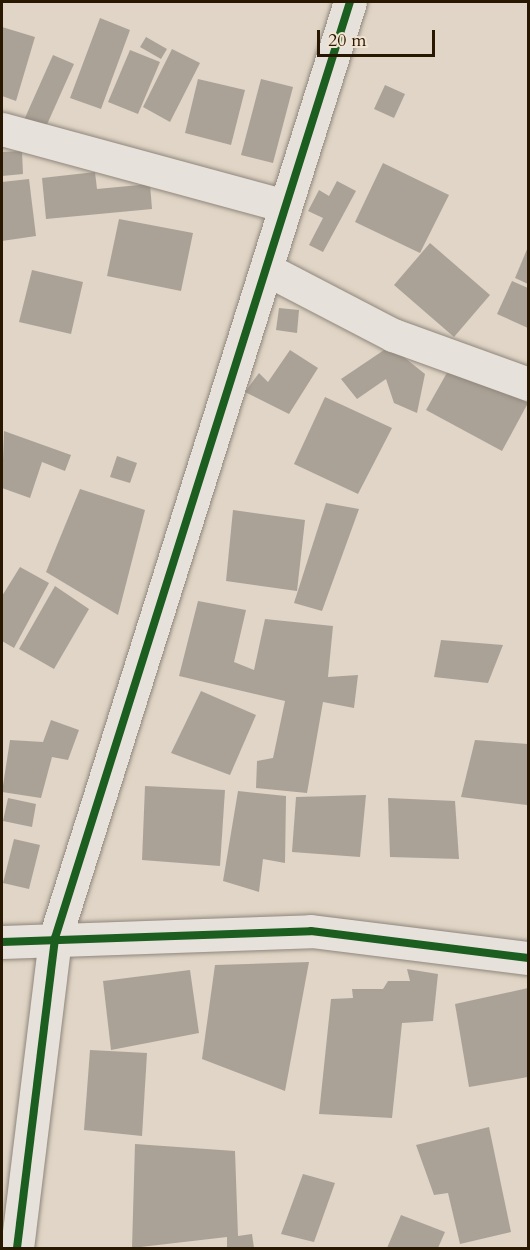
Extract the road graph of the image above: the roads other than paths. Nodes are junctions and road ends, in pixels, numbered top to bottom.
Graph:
1 (350, 2) edge
2 (2, 129) edge
3 (285, 206) junction
4 (266, 268) junction
5 (528, 384) edge
6 (55, 938) junction
7 (2, 942) edge
8 (528, 958) edge
9 (17, 1248) edge

1 - 3 street
2 - 3 street
3 - 4 street
4 - 5 street
4 - 6 street
6 - 7 street
6 - 8 street
6 - 9 street

